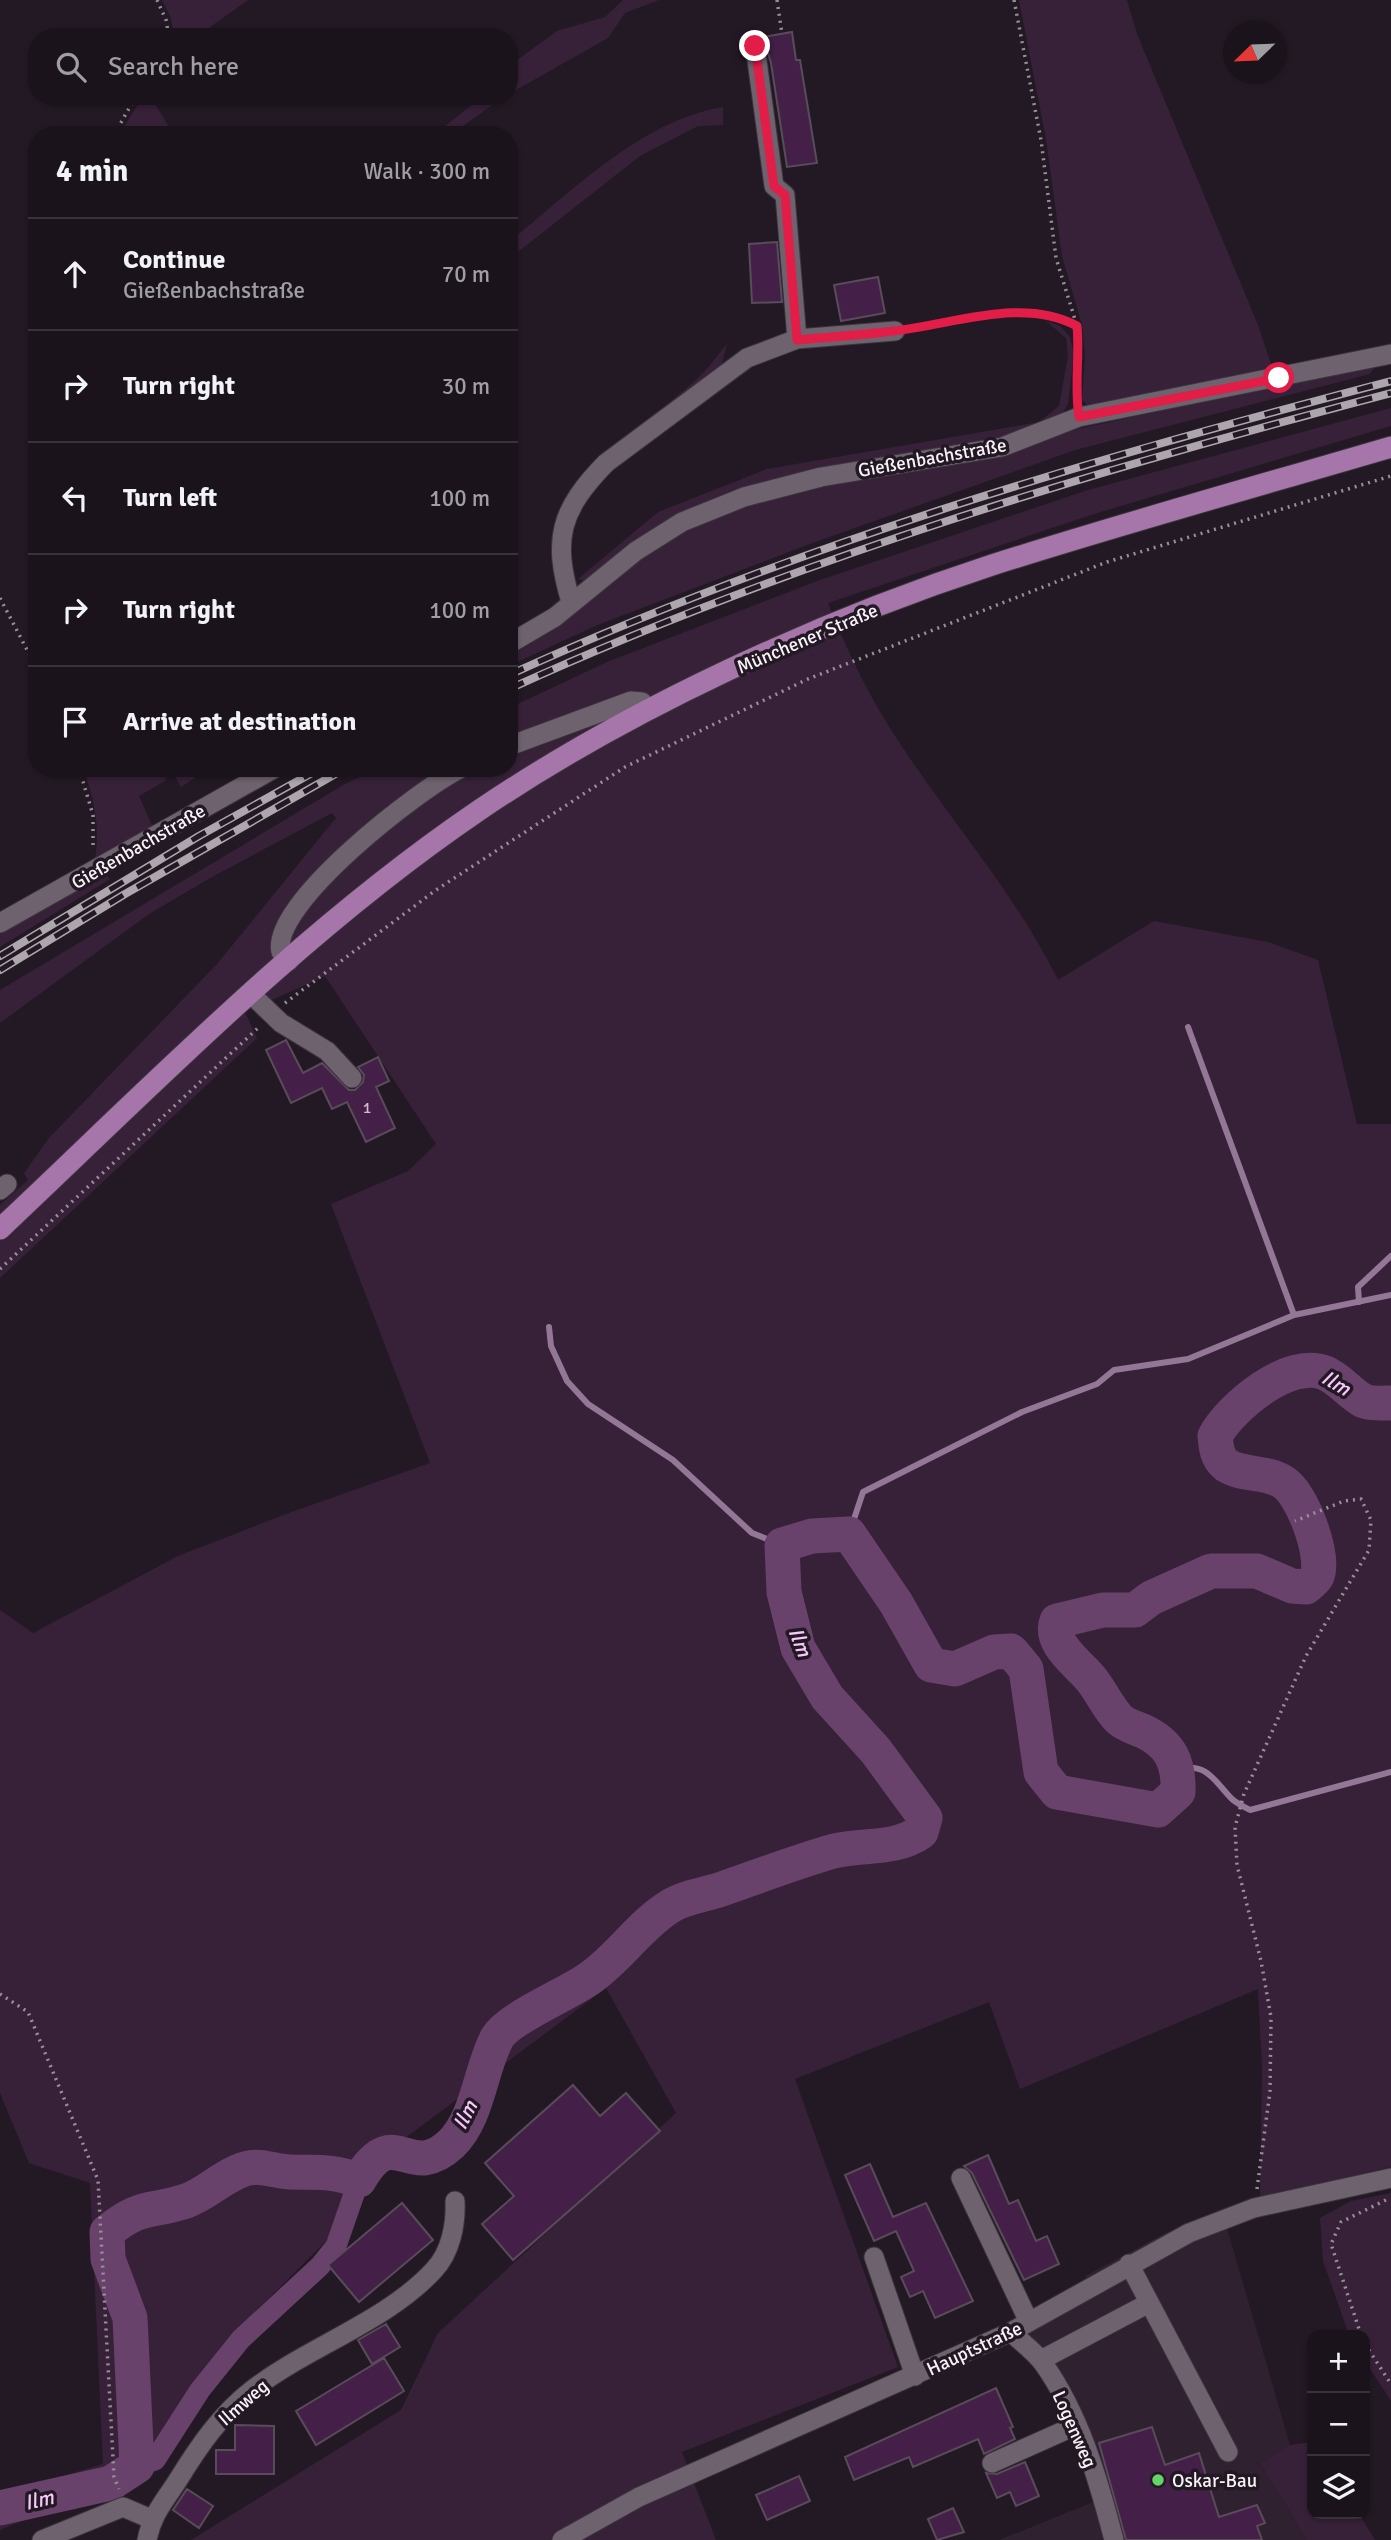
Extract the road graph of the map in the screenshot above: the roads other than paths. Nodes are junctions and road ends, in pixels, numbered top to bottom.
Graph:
1 (755, 46) dead end
2 (895, 331) road end
3 (797, 340) junction
4 (1391, 354) edge
5 (1391, 447) edge
6 (571, 602) junction
7 (518, 639) edge
8 (648, 710) junction
9 (518, 743) edge
10 (259, 777) edge
11 (447, 777) edge
12 (0, 923) edge
13 (289, 961) junction
14 (251, 993) junction
15 (352, 1078) dead end
16 (0, 1229) edge
17 (961, 2178) dead end
18 (1391, 2178) edge
19 (455, 2201) dead end
20 (874, 2257) dead end
21 (1129, 2264) junction
22 (1149, 2303) junction
23 (1029, 2322) junction
24 (1011, 2332) junction
25 (1041, 2360) junction
26 (915, 2376) junction
27 (1077, 2425) junction
28 (1228, 2452) dead end
29 (992, 2463) dead end
30 (151, 2519) junction
31 (42, 2540) edge
32 (147, 2540) edge
33 (562, 2540) edge
34 (1114, 2540) edge

1 - 3 street
2 - 3 street
3 - 6 street
4 - 6 street, Gießenbachstraße
5 - 8 main road, Münchener Straße
6 - 7 street, Gießenbachstraße
8 - 9 street
8 - 13 main road, Münchener Straße
10 - 12 street, Gießenbachstraße
11 - 13 street
13 - 14 main road, Münchener Straße
14 - 15 street
14 - 16 main road, Münchener Straße
17 - 23 street
18 - 21 street, Hauptstraße
19 - 30 street, Ilmweg
20 - 26 street
21 - 22 street
21 - 23 street, Hauptstraße
22 - 25 street
22 - 28 street
23 - 24 street, Hauptstraße
24 - 25 street, Logenweg
24 - 26 street, Hauptstraße
25 - 27 street, Logenweg
26 - 33 street, Hauptstraße
27 - 29 street
27 - 34 street, Logenweg
30 - 31 street
30 - 32 street, Ilmweg

